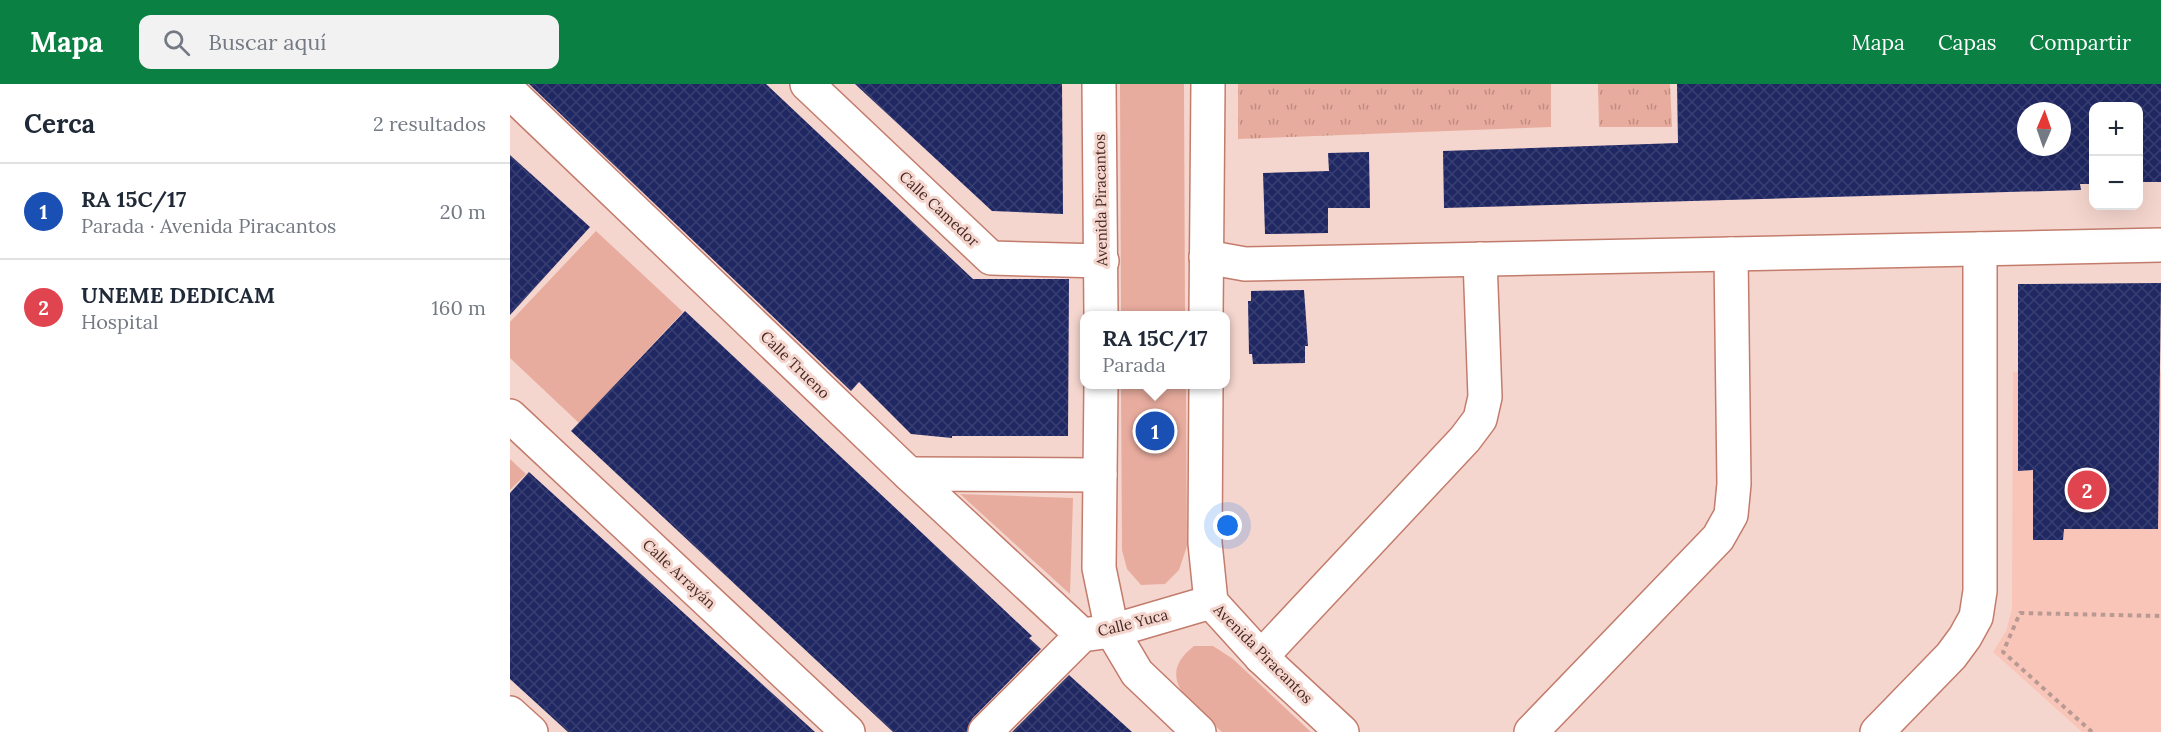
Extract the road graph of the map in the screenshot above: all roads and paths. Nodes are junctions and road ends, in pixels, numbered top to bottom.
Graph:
1 (807, 84) edge
2 (1099, 84) edge
3 (1208, 84) edge
4 (510, 92) edge
5 (2161, 245) edge
6 (1980, 249) junction
7 (1731, 254) junction
8 (1206, 257) junction
9 (1480, 259) junction
10 (1102, 261) junction
11 (1101, 311) edge
12 (1206, 311) edge
13 (1101, 389) edge
14 (1206, 389) edge
15 (510, 416) edge
16 (909, 474) junction
17 (1100, 475) junction
18 (1211, 602) junction
19 (2161, 616) edge
20 (1097, 633) junction
21 (1261, 657) junction
22 (510, 712) edge
23 (531, 732) edge
24 (848, 732) edge
25 (985, 732) edge
26 (1199, 732) edge
27 (1342, 732) edge
28 (1531, 732) edge
29 (1877, 732) edge
30 (2092, 732) edge

1 - 10 street, Calle Camedor
2 - 10 street, Avenida Piracantos
3 - 8 street
4 - 16 street, Calle Trueno
5 - 6 street
6 - 7 street
6 - 29 street
7 - 9 street
7 - 28 street
8 - 9 street
8 - 12 street
9 - 21 street
10 - 11 street, Avenida Piracantos
13 - 17 street
14 - 18 street, Avenida Piracantos
15 - 24 street, Calle Arrayán
16 - 17 street
16 - 20 street, Calle Trueno
17 - 20 street
18 - 20 street, Calle Yuca
18 - 21 street, Avenida Piracantos
19 - 30 path
20 - 25 street, Calle Yuca
20 - 26 street
21 - 27 street, Avenida Piracantos
22 - 23 street

